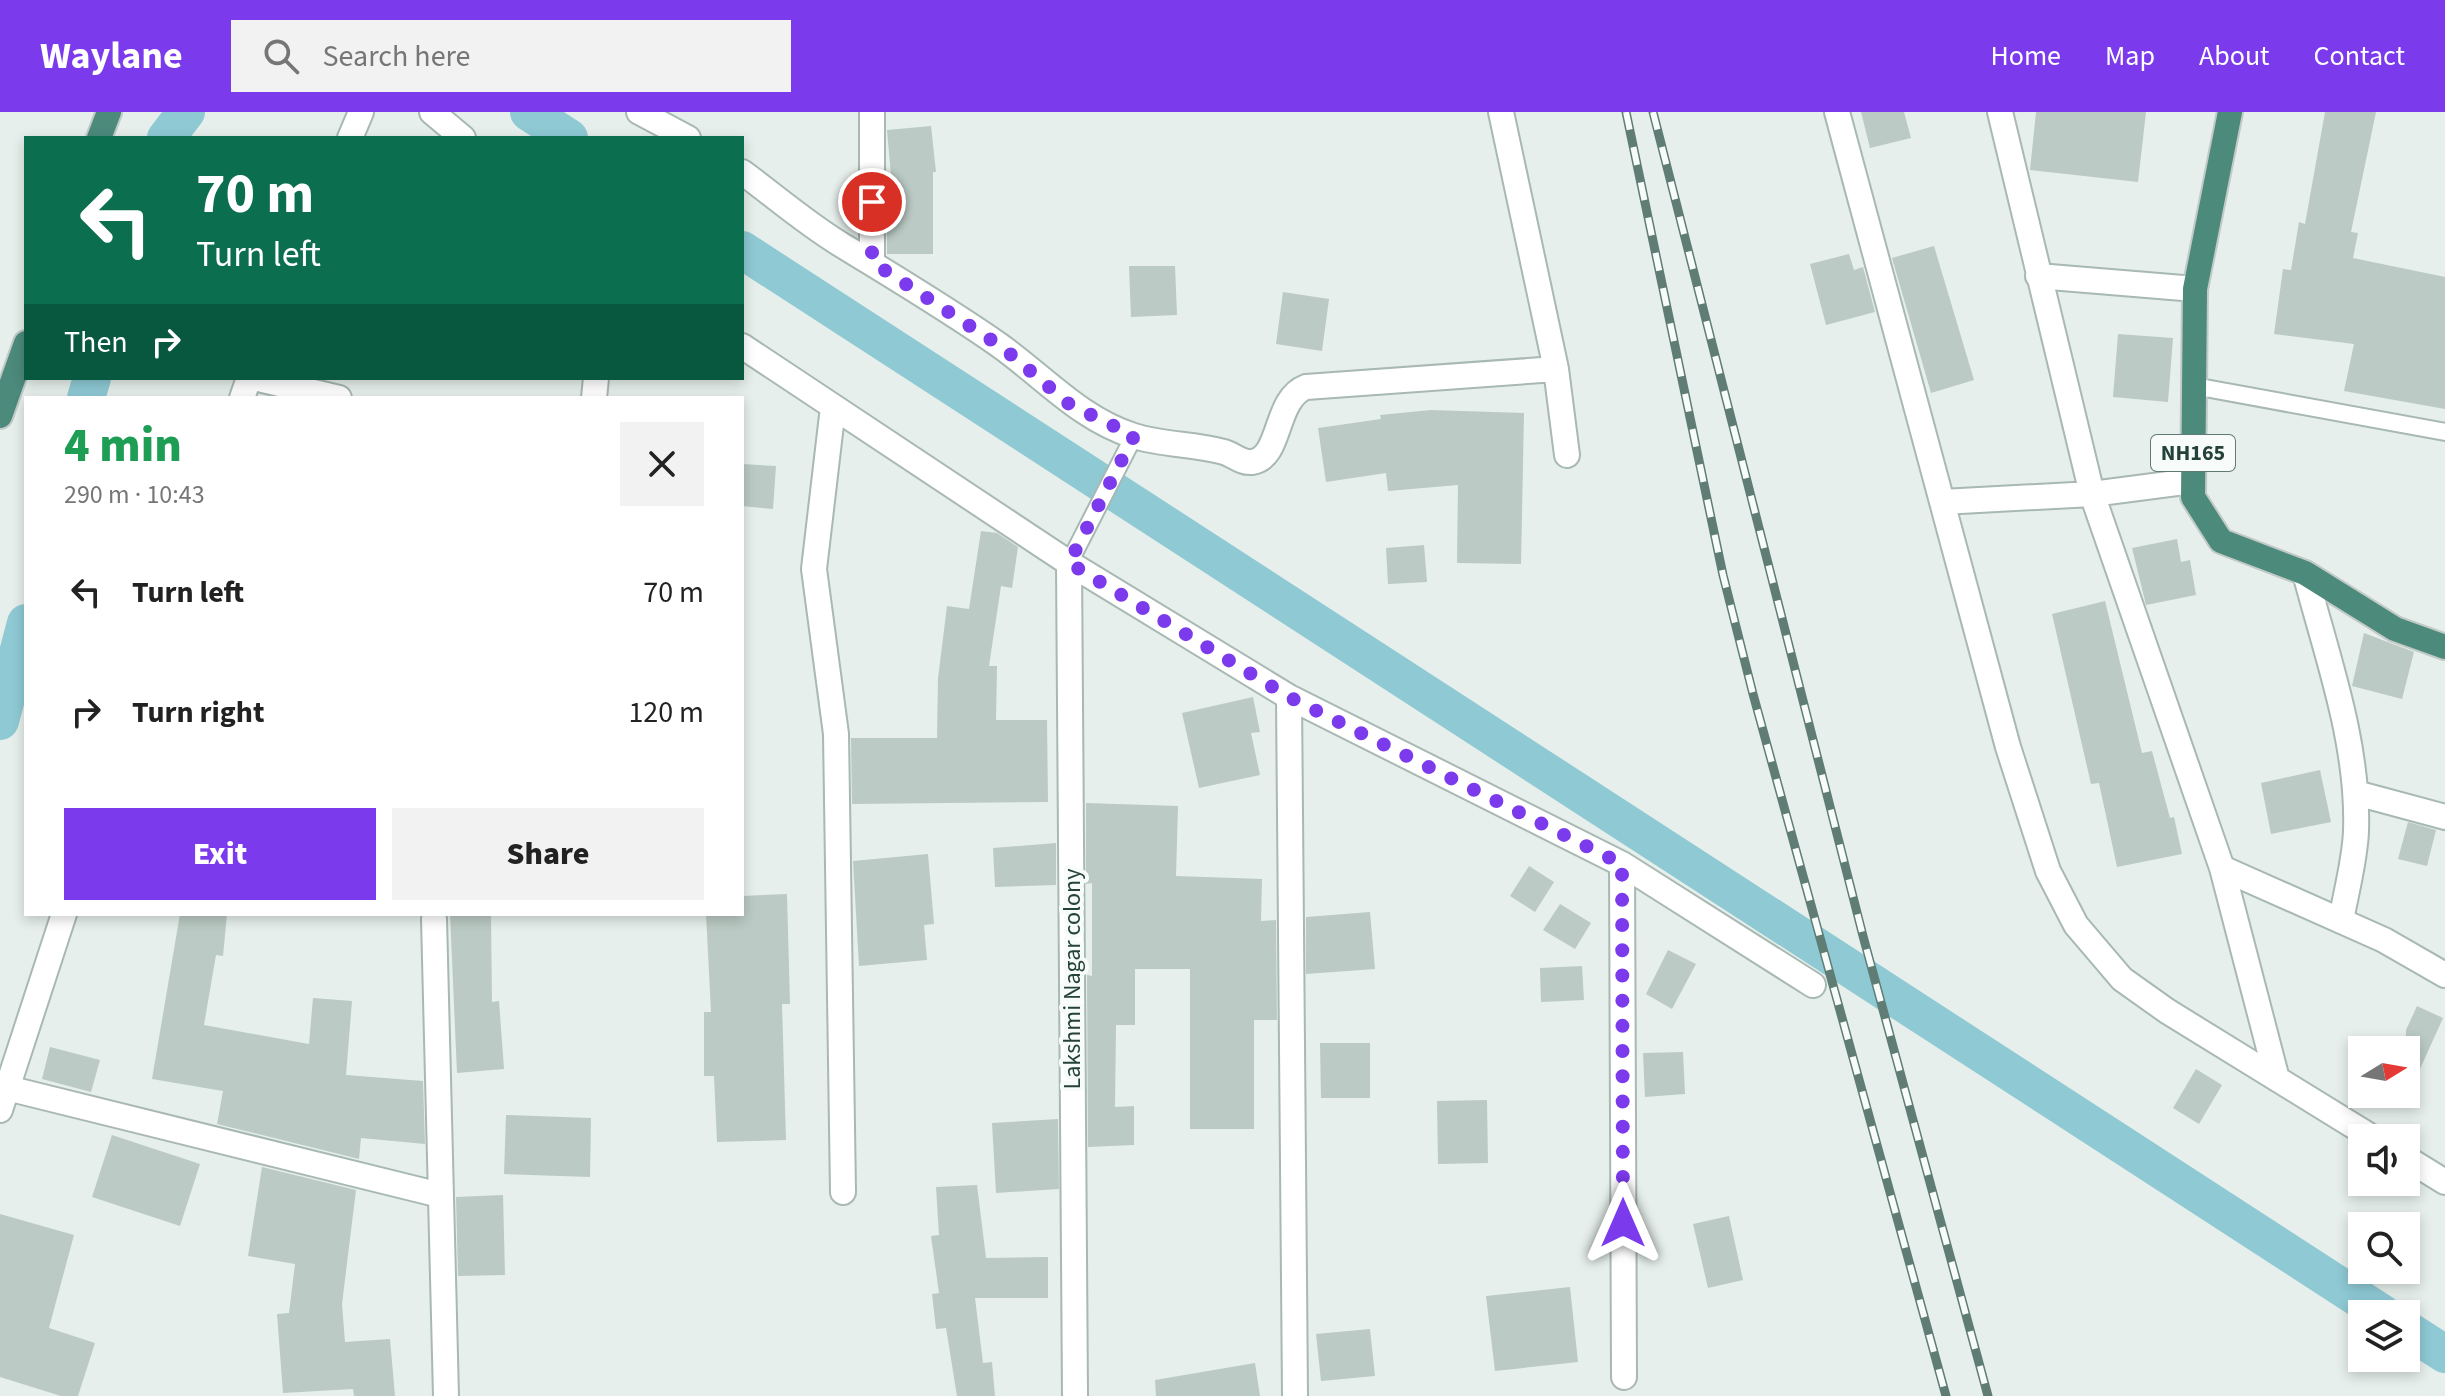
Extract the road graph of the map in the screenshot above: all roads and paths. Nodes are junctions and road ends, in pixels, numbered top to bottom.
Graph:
1 (109, 112) edge
2 (361, 112) edge
3 (432, 112) edge
4 (639, 112) edge
5 (872, 112) edge
6 (1501, 112) edge
7 (1837, 112) edge
8 (2000, 112) edge
9 (2230, 112) edge
10 (100, 136) edge
11 (351, 136) edge
12 (461, 136) edge
13 (684, 136) edge
14 (744, 173) edge
15 (872, 262) junction
16 (2038, 276) junction
17 (2195, 289) junction
18 (744, 347) edge
19 (24, 349) edge
20 (1556, 369) junction
21 (261, 380) edge
22 (2194, 386) junction
23 (330, 396) edge
24 (833, 407) junction
25 (0, 416) edge
26 (2445, 432) edge
27 (1134, 436) junction
28 (1567, 455) dead end
29 (2192, 481) junction
30 (2092, 494) junction
31 (1942, 502) junction
32 (1069, 563) junction
33 (2305, 573) junction
34 (2445, 647) edge
35 (1289, 697) junction
36 (2356, 793) junction
37 (2445, 817) edge
38 (1622, 864) junction
39 (2222, 868) junction
40 (63, 916) edge
41 (434, 919) dead end
42 (2341, 921) junction
43 (2445, 975) edge
44 (1813, 985) dead end
45 (2277, 1079) junction
46 (3, 1099) edge
47 (2350, 1124) edge
48 (2420, 1167) edge
49 (2445, 1182) edge
50 (843, 1192) dead end
51 (440, 1195) junction
52 (1624, 1377) dead end
53 (446, 1396) edge
54 (1075, 1396) edge
55 (1295, 1396) edge

1 - 10 highway
2 - 11 street
3 - 12 street
4 - 13 street
5 - 15 street
6 - 20 street
7 - 31 street
8 - 16 street
9 - 17 highway, NH165
14 - 15 street
15 - 27 street
16 - 17 street
16 - 30 street
17 - 22 highway, NH165
18 - 24 street
19 - 25 highway
20 - 27 street
20 - 28 street
21 - 23 street
22 - 26 lane
22 - 29 highway, NH165
24 - 32 street
24 - 50 street
27 - 32 lane
29 - 30 street
29 - 33 highway, NH165
30 - 31 street
30 - 39 street
31 - 45 street
32 - 35 street
32 - 54 street, Lakshmi Nagar colony
33 - 34 highway, NH165
33 - 36 street
35 - 38 street
35 - 55 street
36 - 37 street
36 - 42 street
38 - 44 street
38 - 52 street
39 - 42 street
39 - 45 street
40 - 46 street
41 - 51 street
42 - 43 street
45 - 47 street
46 - 51 street
48 - 49 street
51 - 53 street

